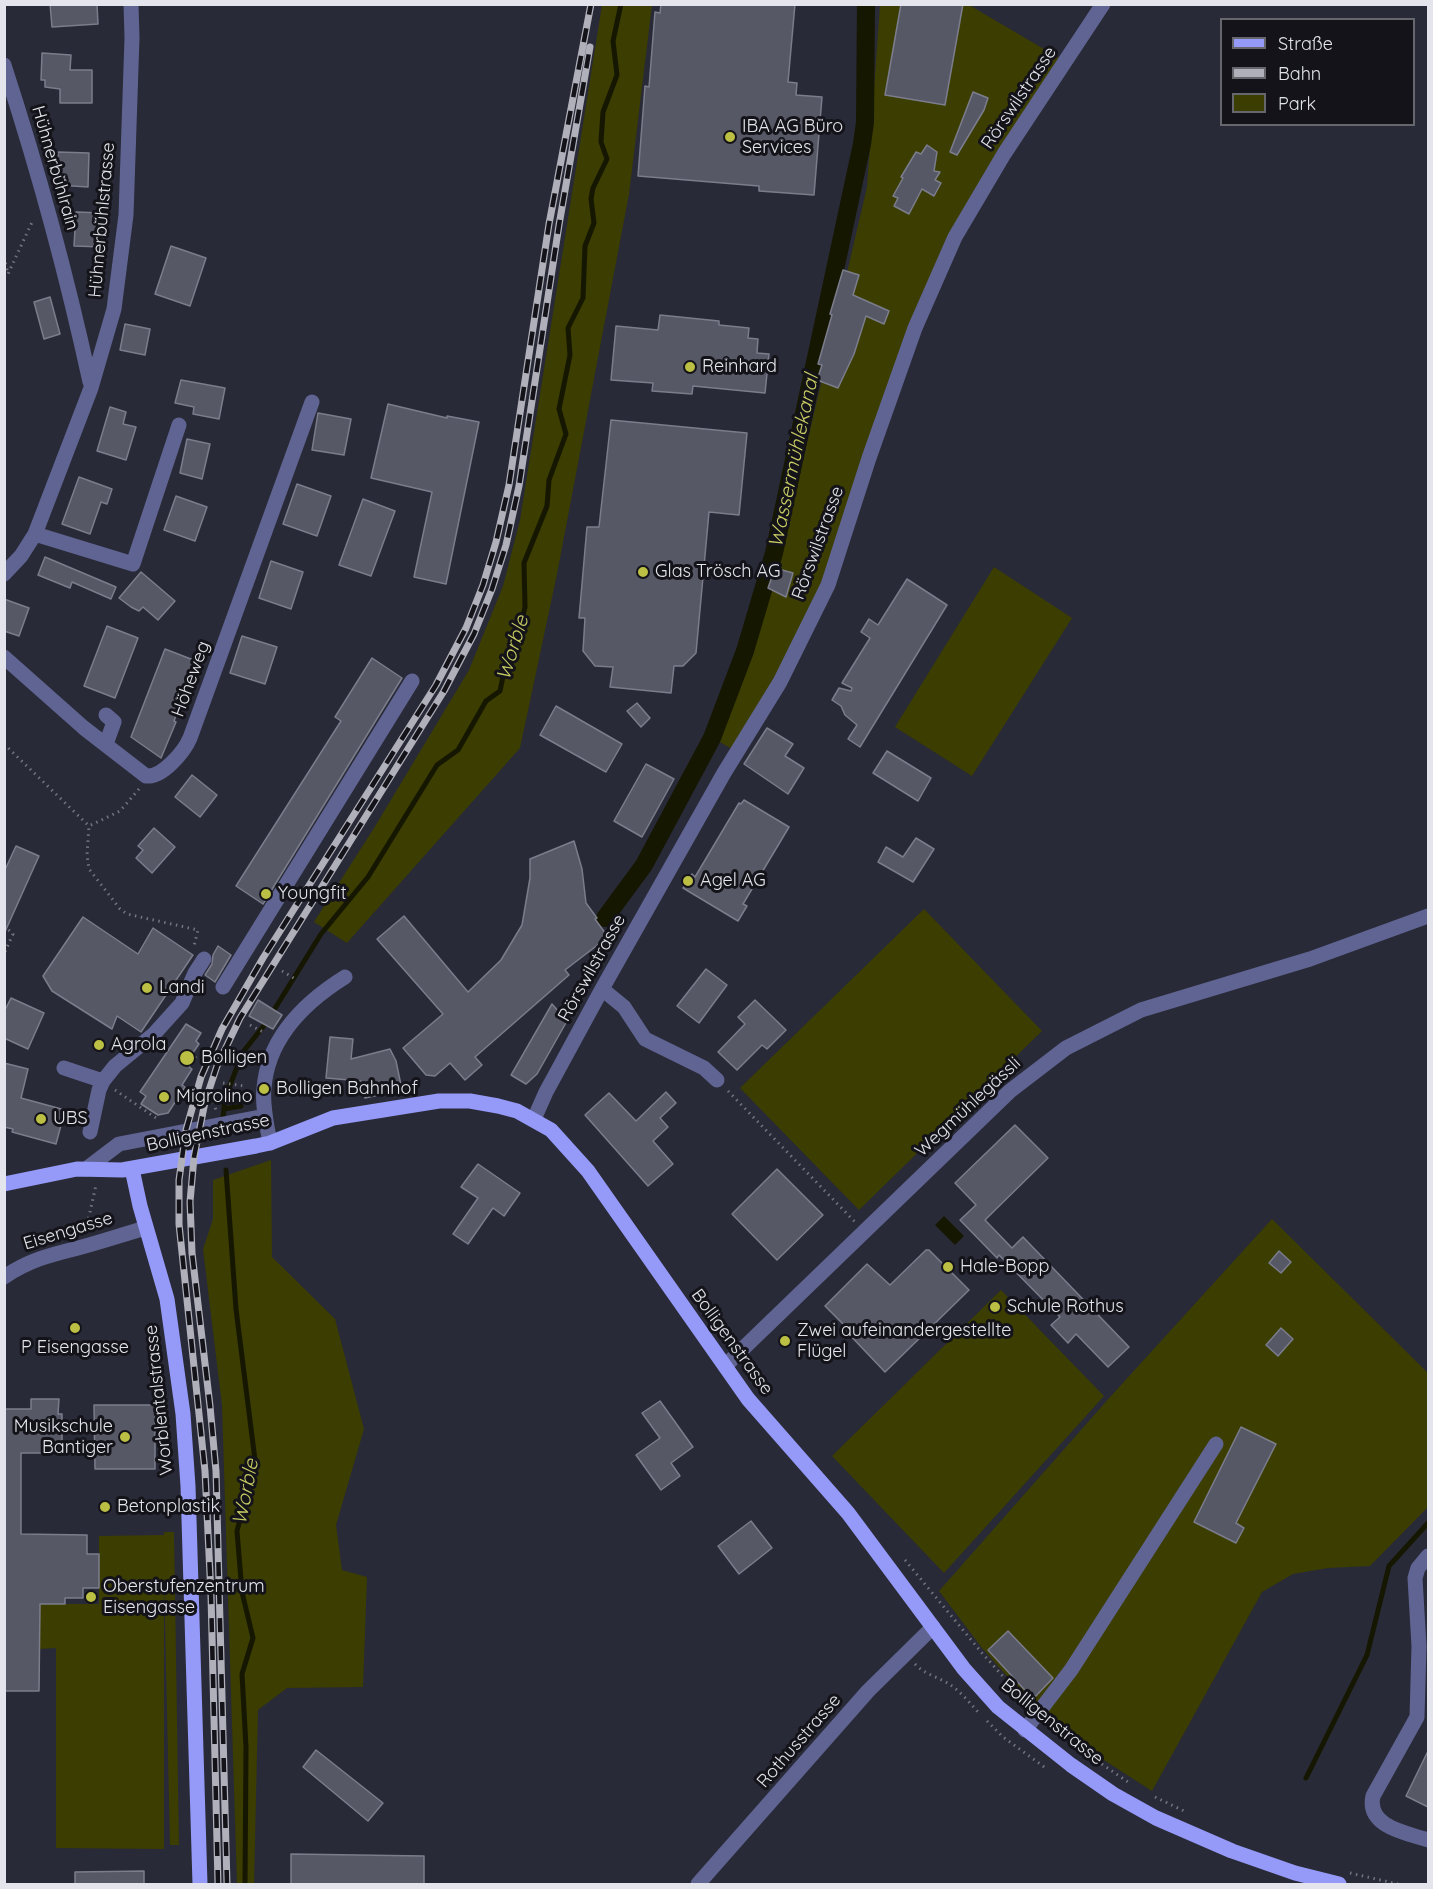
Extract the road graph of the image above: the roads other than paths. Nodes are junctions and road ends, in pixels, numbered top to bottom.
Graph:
1 (131, 4) edge
2 (1103, 4) edge
3 (4, 65) edge
4 (91, 388) junction
5 (312, 402) dead end
6 (179, 426) dead end
7 (35, 534) junction
8 (4, 574) edge
9 (4, 657) edge
10 (412, 681) dead end
11 (106, 715) dead end
12 (106, 744) junction
13 (1428, 916) edge
14 (198, 955) road end
15 (345, 977) dead end
16 (223, 987) dead end
17 (602, 989) junction
18 (63, 1068) dead end
19 (717, 1080) road end
20 (103, 1081) junction
21 (266, 1116) junction
22 (534, 1119) junction
23 (90, 1132) dead end
24 (270, 1143) junction
25 (132, 1168) junction
26 (86, 1169) junction
27 (4, 1184) edge
28 (146, 1227) junction
29 (4, 1277) edge
30 (725, 1366) junction
31 (1216, 1444) dead end
32 (1428, 1556) edge
33 (933, 1627) junction
34 (1025, 1730) junction
35 (1428, 1840) edge
36 (1340, 1878) edge
37 (200, 1884) edge
38 (698, 1884) edge

1 - 4 street, Hühnerbühlstrasse
2 - 17 street, Rörswilstrasse
3 - 4 street, Hühnerbühlrain
4 - 7 street, Hühnerbühlstrasse
5 - 12 street, Höheweg
6 - 7 street
7 - 8 street, Hühnerbühlstrasse
9 - 12 street, Höheweg
10 - 16 street
11 - 12 street
13 - 30 street, Wegmühlegässli
14 - 20 street
15 - 21 street
17 - 19 street
17 - 22 street, Rörswilstrasse
18 - 20 street
20 - 23 street
21 - 24 street
21 - 26 street
22 - 24 main road, Bolligenstrasse
22 - 30 main road, Bolligenstrasse
24 - 25 main road, Bolligenstrasse
25 - 26 main road, Bolligenstrasse
25 - 28 main road, Worblentalstrasse
26 - 27 main road, Bolligenstrasse
28 - 29 street, Eisengasse
28 - 37 main road, Worblentalstrasse
30 - 33 main road, Bolligenstrasse
31 - 34 street
32 - 35 street
33 - 34 main road, Bolligenstrasse
33 - 38 street, Rothusstrasse
34 - 36 main road, Bolligenstrasse

